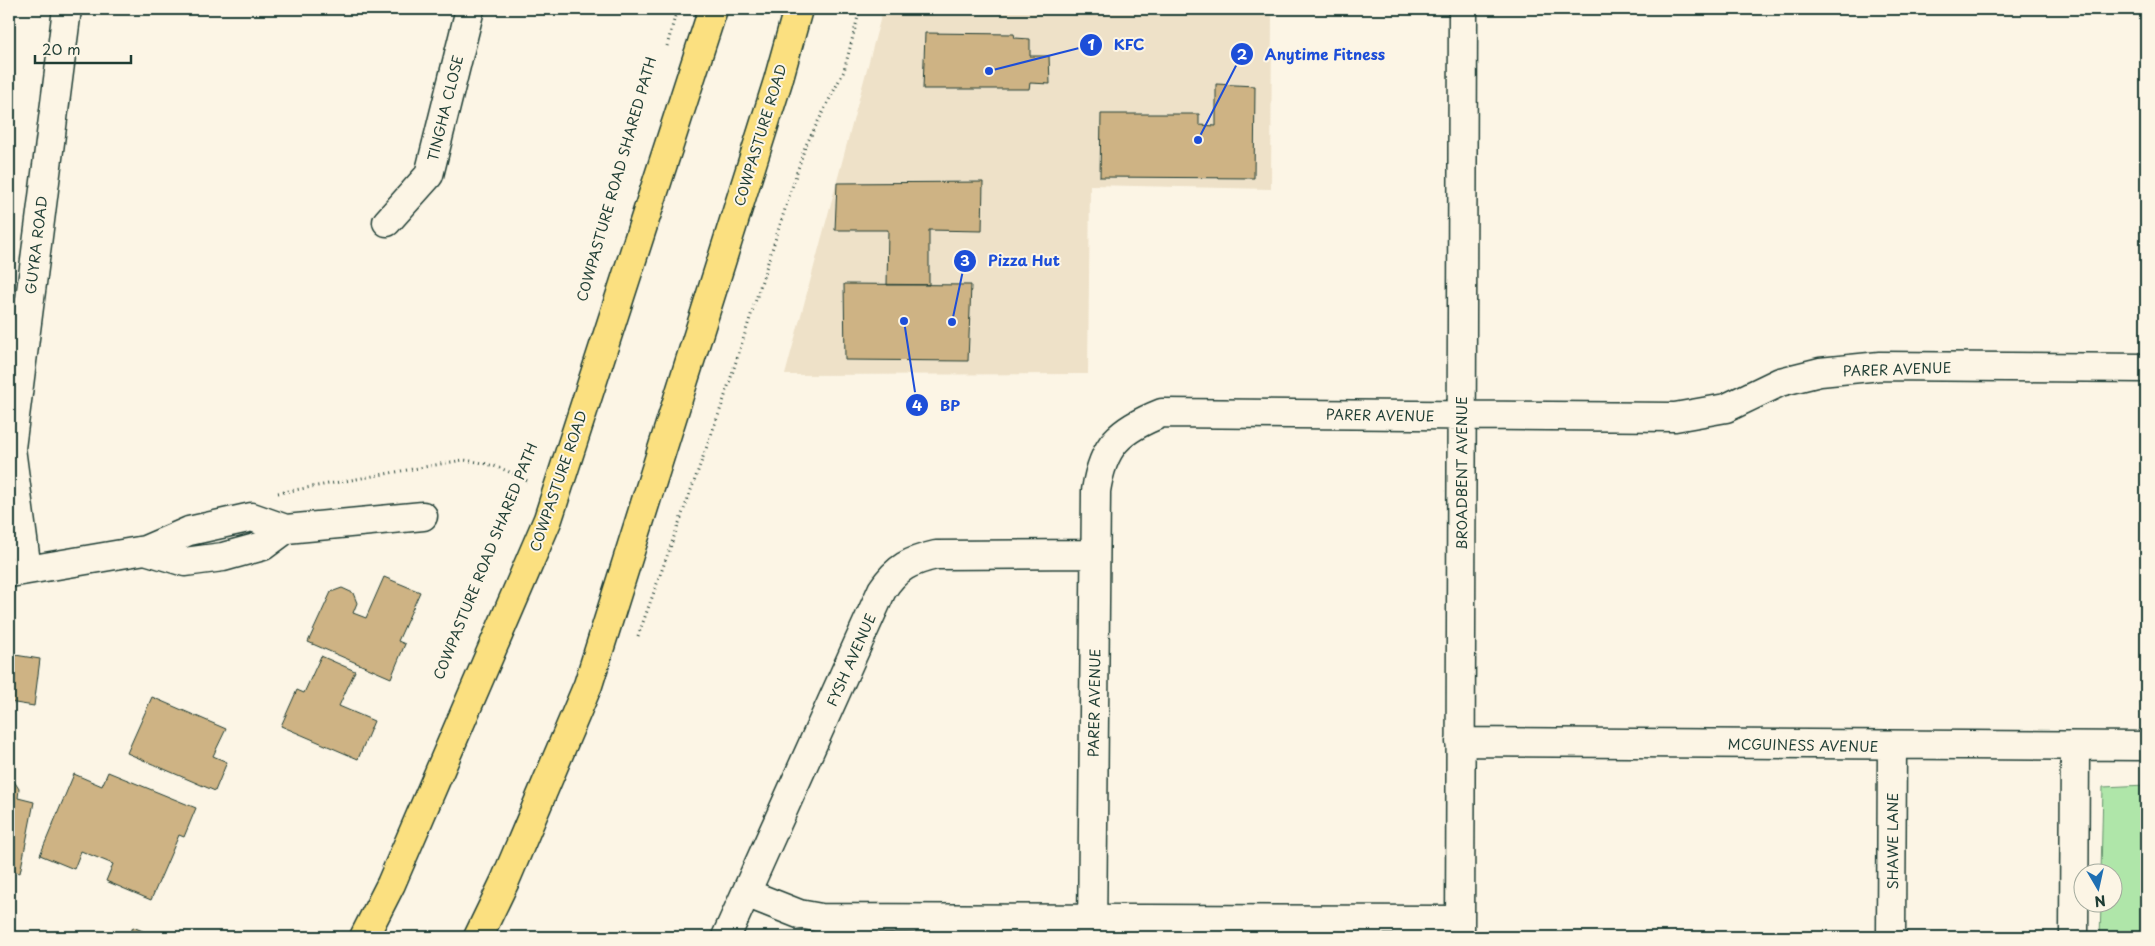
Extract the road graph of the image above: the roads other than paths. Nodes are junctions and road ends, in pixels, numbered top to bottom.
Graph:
1 (67, 9) edge
2 (470, 9) edge
3 (712, 9) edge
4 (798, 9) edge
5 (1463, 9) edge
6 (387, 222) dead end
7 (2146, 368) edge
8 (1461, 416) junction
9 (423, 516) dead end
10 (1095, 554) junction
11 (18, 572) edge
12 (1460, 742) junction
13 (1892, 746) junction
14 (2075, 746) junction
15 (2146, 746) edge
16 (746, 893) junction
17 (1092, 928) edge
18 (1460, 929) edge
19 (364, 937) edge
20 (478, 937) edge
21 (726, 937) edge
22 (1891, 937) edge
23 (2074, 937) edge

1 - 11 street, GUYRA ROAD
2 - 6 street, TINGHA CLOSE
3 - 19 main road, COWPASTURE ROAD
4 - 20 main road, COWPASTURE ROAD
5 - 8 street, BROADBENT AVENUE
7 - 8 street, PARER AVENUE
8 - 10 street, PARER AVENUE
8 - 12 street, BROADBENT AVENUE
9 - 11 street
10 - 16 street, FYSH AVENUE
10 - 17 street, PARER AVENUE
12 - 13 street, MCGUINESS AVENUE
12 - 18 street, BROADBENT AVENUE
13 - 14 street, MCGUINESS AVENUE
13 - 22 street, SHAWE LANE
14 - 15 street, MCGUINESS AVENUE
14 - 23 street
16 - 17 street
16 - 21 street, FYSH AVENUE
17 - 18 street

